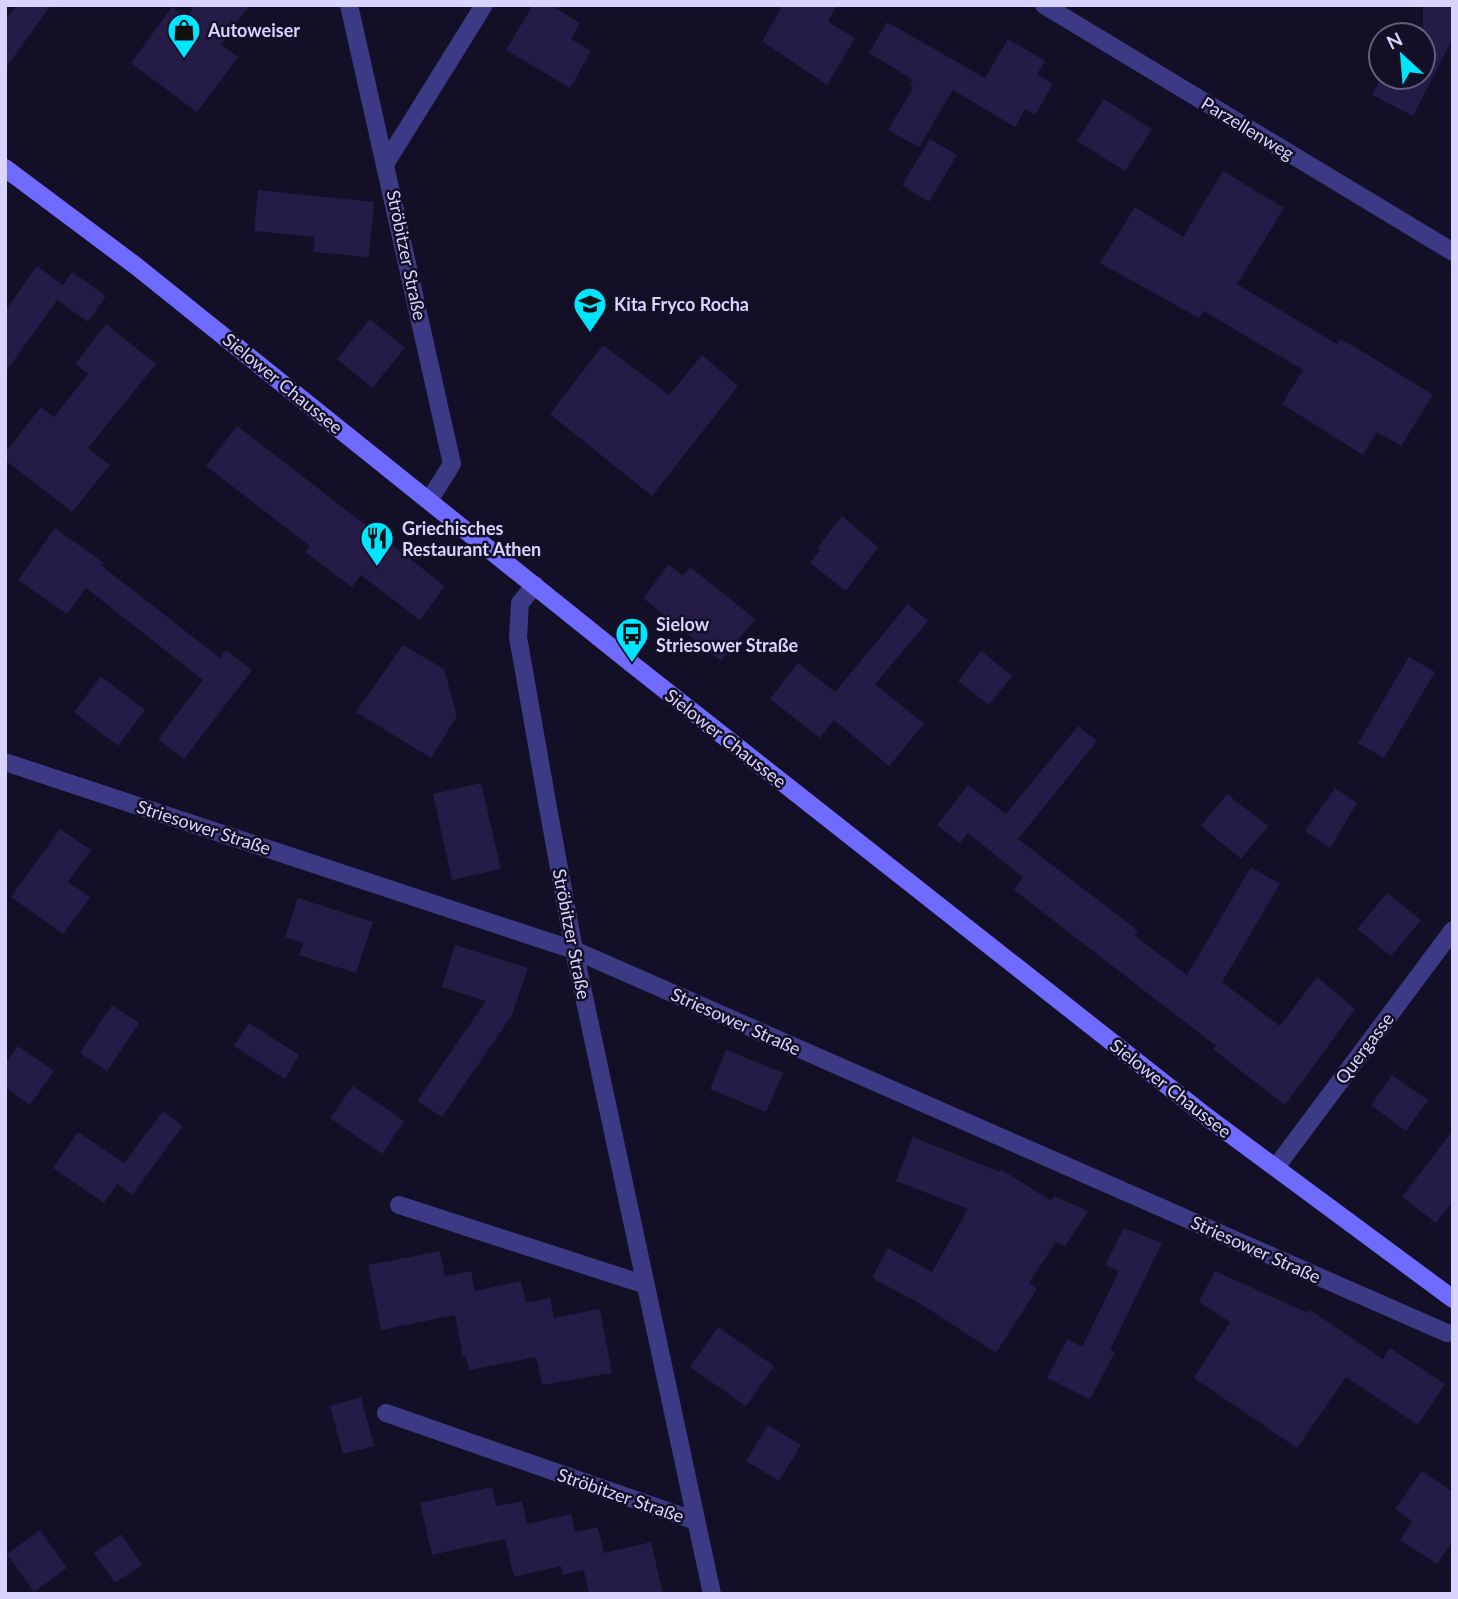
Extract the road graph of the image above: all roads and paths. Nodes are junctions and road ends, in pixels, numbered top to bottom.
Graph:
1 (349, 5) edge
2 (484, 5) edge
3 (1044, 5) edge
4 (387, 161) junction
5 (5, 169) edge
6 (1453, 251) edge
7 (430, 499) junction
8 (535, 585) junction
9 (5, 762) edge
10 (1453, 930) edge
11 (574, 950) junction
12 (1276, 1167) junction
13 (399, 1205) dead end
14 (646, 1285) junction
15 (1453, 1298) edge
16 (1447, 1333) dead end
17 (386, 1413) dead end
18 (696, 1521) junction
19 (712, 1594) edge

1 - 4 street, Ströbitzer Straße
2 - 4 street
3 - 6 street, Parzellenweg
4 - 7 street, Ströbitzer Straße
5 - 7 main road, Sielower Chaussee
7 - 8 main road, Sielower Chaussee
8 - 11 street, Ströbitzer Straße
8 - 12 main road, Sielower Chaussee
9 - 11 street, Striesower Straße
10 - 12 street, Quergasse
11 - 14 street, Ströbitzer Straße
11 - 16 street, Striesower Straße
12 - 15 main road, Sielower Chaussee
13 - 14 street
14 - 18 street, Ströbitzer Straße
17 - 18 street, Ströbitzer Straße
18 - 19 street, Ströbitzer Straße

